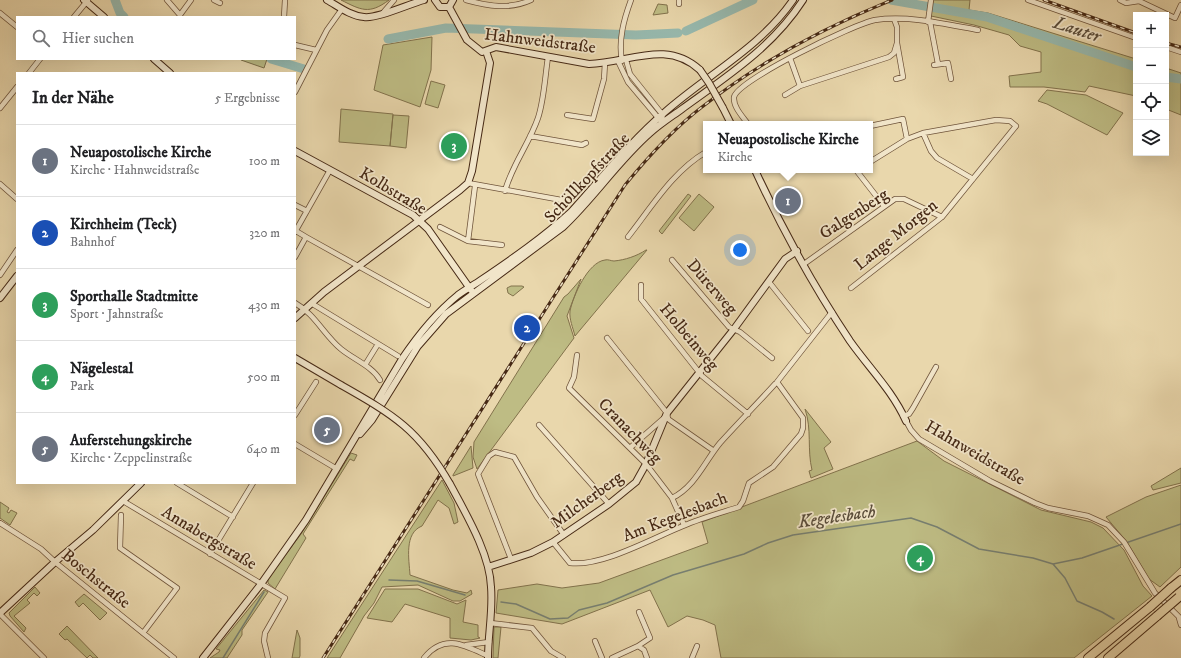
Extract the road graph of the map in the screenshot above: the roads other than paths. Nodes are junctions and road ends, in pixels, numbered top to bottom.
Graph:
1 (167, 0) edge
2 (191, 0) edge
3 (214, 0) edge
4 (285, 0) edge
5 (327, 0) edge
6 (394, 0) edge
7 (424, 0) edge
8 (435, 0) edge
9 (453, 0) edge
10 (466, 0) edge
11 (531, 0) edge
12 (630, 0) edge
13 (793, 0) edge
14 (803, 0) edge
15 (931, 0) edge
16 (1028, 0) edge
17 (1120, 0) edge
18 (86, 1) edge
19 (220, 3) dead end
20 (1181, 5) edge
21 (449, 7) junction
22 (342, 9) junction
23 (0, 13) edge
24 (382, 14) junction
25 (75, 16) edge
26 (103, 16) edge
27 (284, 16) edge
28 (894, 19) junction
29 (929, 22) junction
30 (16, 26) edge
31 (978, 30) dead end
32 (1133, 37) edge
33 (897, 43) junction
34 (296, 45) edge
35 (1169, 48) edge
36 (316, 50) junction
37 (486, 51) junction
38 (1181, 52) edge
39 (548, 57) junction
40 (790, 58) junction
41 (39, 60) edge
42 (155, 60) edge
43 (622, 61) junction
44 (605, 63) junction
45 (30, 72) edge
46 (169, 72) edge
47 (896, 79) dead end
48 (951, 79) dead end
49 (800, 86) junction
50 (16, 88) edge
51 (296, 90) edge
52 (784, 95) dead end
53 (0, 99) edge
54 (5, 103) junction
55 (0, 108) edge
56 (567, 115) dead end
57 (660, 116) junction
58 (729, 121) edge
59 (746, 121) edge
60 (663, 122) junction
61 (873, 125) edge
62 (923, 133) junction
63 (530, 136) junction
64 (907, 139) junction
65 (586, 143) dead end
66 (296, 152) edge
67 (703, 154) edge
68 (873, 160) edge
69 (330, 170) junction
70 (757, 173) edge
71 (859, 173) edge
72 (973, 179) junction
73 (468, 183) junction
74 (0, 184) edge
75 (475, 186) junction
76 (505, 191) junction
77 (16, 198) edge
78 (567, 201) dead end
79 (296, 206) edge
80 (884, 206) junction
81 (307, 211) junction
82 (942, 217) junction
83 (420, 221) junction
84 (440, 227) dead end
85 (296, 230) edge
86 (296, 232) edge
87 (306, 237) junction
88 (628, 237) dead end
89 (468, 241) junction
90 (502, 245) dead end
91 (16, 251) edge
92 (797, 251) junction
93 (296, 255) edge
94 (672, 260) dead end
95 (804, 264) junction
96 (359, 267) junction
97 (0, 275) edge
98 (16, 277) edge
99 (769, 282) junction
100 (641, 286) dead end
101 (469, 287) junction
102 (850, 288) dead end
103 (473, 293) junction
104 (0, 298) edge
105 (296, 303) edge
106 (311, 303) junction
107 (428, 305) dead end
108 (305, 308) junction
109 (832, 312) junction
110 (296, 317) edge
111 (734, 329) junction
112 (808, 331) dead end
113 (607, 338) dead end
114 (378, 344) junction
115 (576, 355) dead end
116 (398, 356) dead end
117 (772, 358) dead end
118 (296, 359) edge
119 (365, 365) junction
120 (936, 367) dead end
121 (700, 372) junction
122 (380, 380) dead end
123 (316, 382) dead end
124 (775, 384) dead end
125 (296, 413) edge
126 (748, 414) junction
127 (666, 415) junction
128 (904, 418) junction
129 (539, 425) dead end
130 (356, 438) junction
131 (296, 445) edge
132 (631, 447) junction
133 (714, 451) junction
134 (646, 464) junction
135 (337, 469) junction
136 (139, 484) edge
137 (179, 484) edge
138 (252, 484) edge
139 (672, 498) junction
140 (123, 501) junction
141 (609, 504) junction
142 (121, 515) dead end
143 (233, 517) junction
144 (0, 523) edge
145 (684, 525) junction
146 (564, 535) junction
147 (553, 542) junction
148 (210, 554) junction
149 (511, 559) junction
150 (54, 562) junction
151 (488, 567) junction
152 (1181, 580) edge
153 (261, 584) junction
154 (1180, 597) edge
155 (639, 612) dead end
156 (0, 613) edge
157 (1180, 619) edge
158 (490, 623) junction
159 (1181, 625) edge
160 (143, 633) junction
161 (595, 641) dead end
162 (489, 642) junction
163 (466, 645) junction
164 (638, 646) junction
165 (697, 646) dead end
166 (488, 657) edge
167 (44, 658) edge
168 (174, 658) edge
169 (203, 658) edge
170 (268, 658) edge
171 (424, 658) edge
172 (563, 658) edge
173 (602, 658) edge
174 (612, 658) edge
175 (647, 658) edge
176 (692, 658) edge
177 (1088, 658) edge
178 (1108, 658) edge

1 - 2 street
3 - 19 street
4 - 27 street
5 - 22 street
6 - 24 street
7 - 24 street
8 - 21 street
9 - 21 street
10 - 11 street
12 - 43 street
13 - 57 street, Schöllkopfstraße
14 - 60 street, Schöllkopfstraße
15 - 29 street
16 - 32 street
17 - 20 street
18 - 25 street
18 - 26 street
21 - 37 street, Hahnweidstraße
22 - 24 street
22 - 36 street
23 - 30 street
28 - 29 street
28 - 33 street
28 - 40 street
29 - 31 street
29 - 48 street
33 - 47 street
33 - 49 street
34 - 36 street
35 - 38 street
36 - 51 street
37 - 39 street, Hahnweidstraße
37 - 73 street
39 - 44 street, Hahnweidstraße
39 - 63 street
40 - 49 street
40 - 59 street
41 - 45 street
42 - 46 street
43 - 44 street, Hahnweidstraße
43 - 57 street
43 - 57 street
43 - 58 street, Hahnweidstraße, bridge
44 - 56 street, Hahnweidstraße
49 - 52 street
50 - 54 street
53 - 54 street
54 - 55 street
57 - 60 street
57 - 101 street, Schöllkopfstraße
60 - 103 street, Schöllkopfstraße
61 - 64 street
62 - 64 street
62 - 72 street
62 - 72 street, Lange Morgen
63 - 65 street
63 - 76 street
64 - 68 street
66 - 69 street, Kolbstraße
67 - 88 street
69 - 81 street
69 - 83 street, Kolbstraße
70 - 92 street, Hahnweidstraße
71 - 80 street
72 - 82 street, Lange Morgen
73 - 75 street
73 - 83 street
74 - 77 street
75 - 76 street
75 - 89 street
76 - 78 street
79 - 81 street
80 - 82 street, Galgenberg
80 - 95 street, Galgenberg
81 - 85 street
82 - 102 street, Lange Morgen
83 - 96 street
83 - 101 street, Kolbstraße
84 - 89 street
86 - 87 street
87 - 93 street
87 - 96 street
89 - 90 street
91 - 97 street
92 - 95 street, Hahnweidstraße
92 - 99 street, Milcherberg
94 - 111 street, Dürerweg
95 - 109 street, Hahnweidstraße
96 - 106 street
96 - 107 street
98 - 104 street
99 - 111 street, Milcherberg
99 - 112 street
100 - 121 street, Holbeinweg
101 - 103 street, Kolbstraße
101 - 130 street, Schöllkopfstraße
103 - 130 street, Schöllkopfstraße
105 - 108 street
106 - 108 street
106 - 114 street
108 - 110 street
108 - 119 street
109 - 128 street, Hahnweidstraße
109 - 145 street, Am Kegelesbach
111 - 117 street, Dürerweg
111 - 121 street, Milcherberg
113 - 127 street
114 - 116 street
114 - 119 street
115 - 132 street, Cranachweg
118 - 151 street, bridge
119 - 122 street
120 - 128 street
121 - 126 street, Holbeinweg
121 - 127 street, Milcherberg
123 - 125 street
124 - 126 street
126 - 133 street
127 - 132 street, Milcherberg
127 - 133 street
127 - 134 street, Milcherberg
128 - 157 street, Hahnweidstraße
129 - 141 street
130 - 135 street, Schöllkopfstraße
131 - 135 street
132 - 134 street, Cranachweg
133 - 139 street
134 - 139 street, Cranachweg
134 - 141 street, Milcherberg
135 - 153 street, Schöllkopfstraße
136 - 140 street
137 - 143 street
138 - 143 street
139 - 145 street, Cranachweg
140 - 148 street, Annabergstraße
140 - 150 street
141 - 146 street, Milcherberg
142 - 160 street
143 - 148 street
144 - 150 street, Boschstraße
145 - 147 street, Am Kegelesbach
146 - 147 street, Milcherberg
146 - 149 street
147 - 149 street, Milcherberg
148 - 153 street, Annabergstraße
149 - 151 street, Milcherberg
150 - 156 street
150 - 160 street, Boschstraße
151 - 158 street
152 - 177 highway, bridge
153 - 169 street, Schöllkopfstraße
153 - 170 street
154 - 178 highway, bridge
155 - 164 street
156 - 167 street
157 - 159 street, Hahnweidstraße
158 - 162 street
158 - 172 street
160 - 168 street, Boschstraße
161 - 173 street
162 - 163 street
162 - 166 street
163 - 166 street
163 - 171 street
164 - 174 street
164 - 175 street
165 - 176 street

